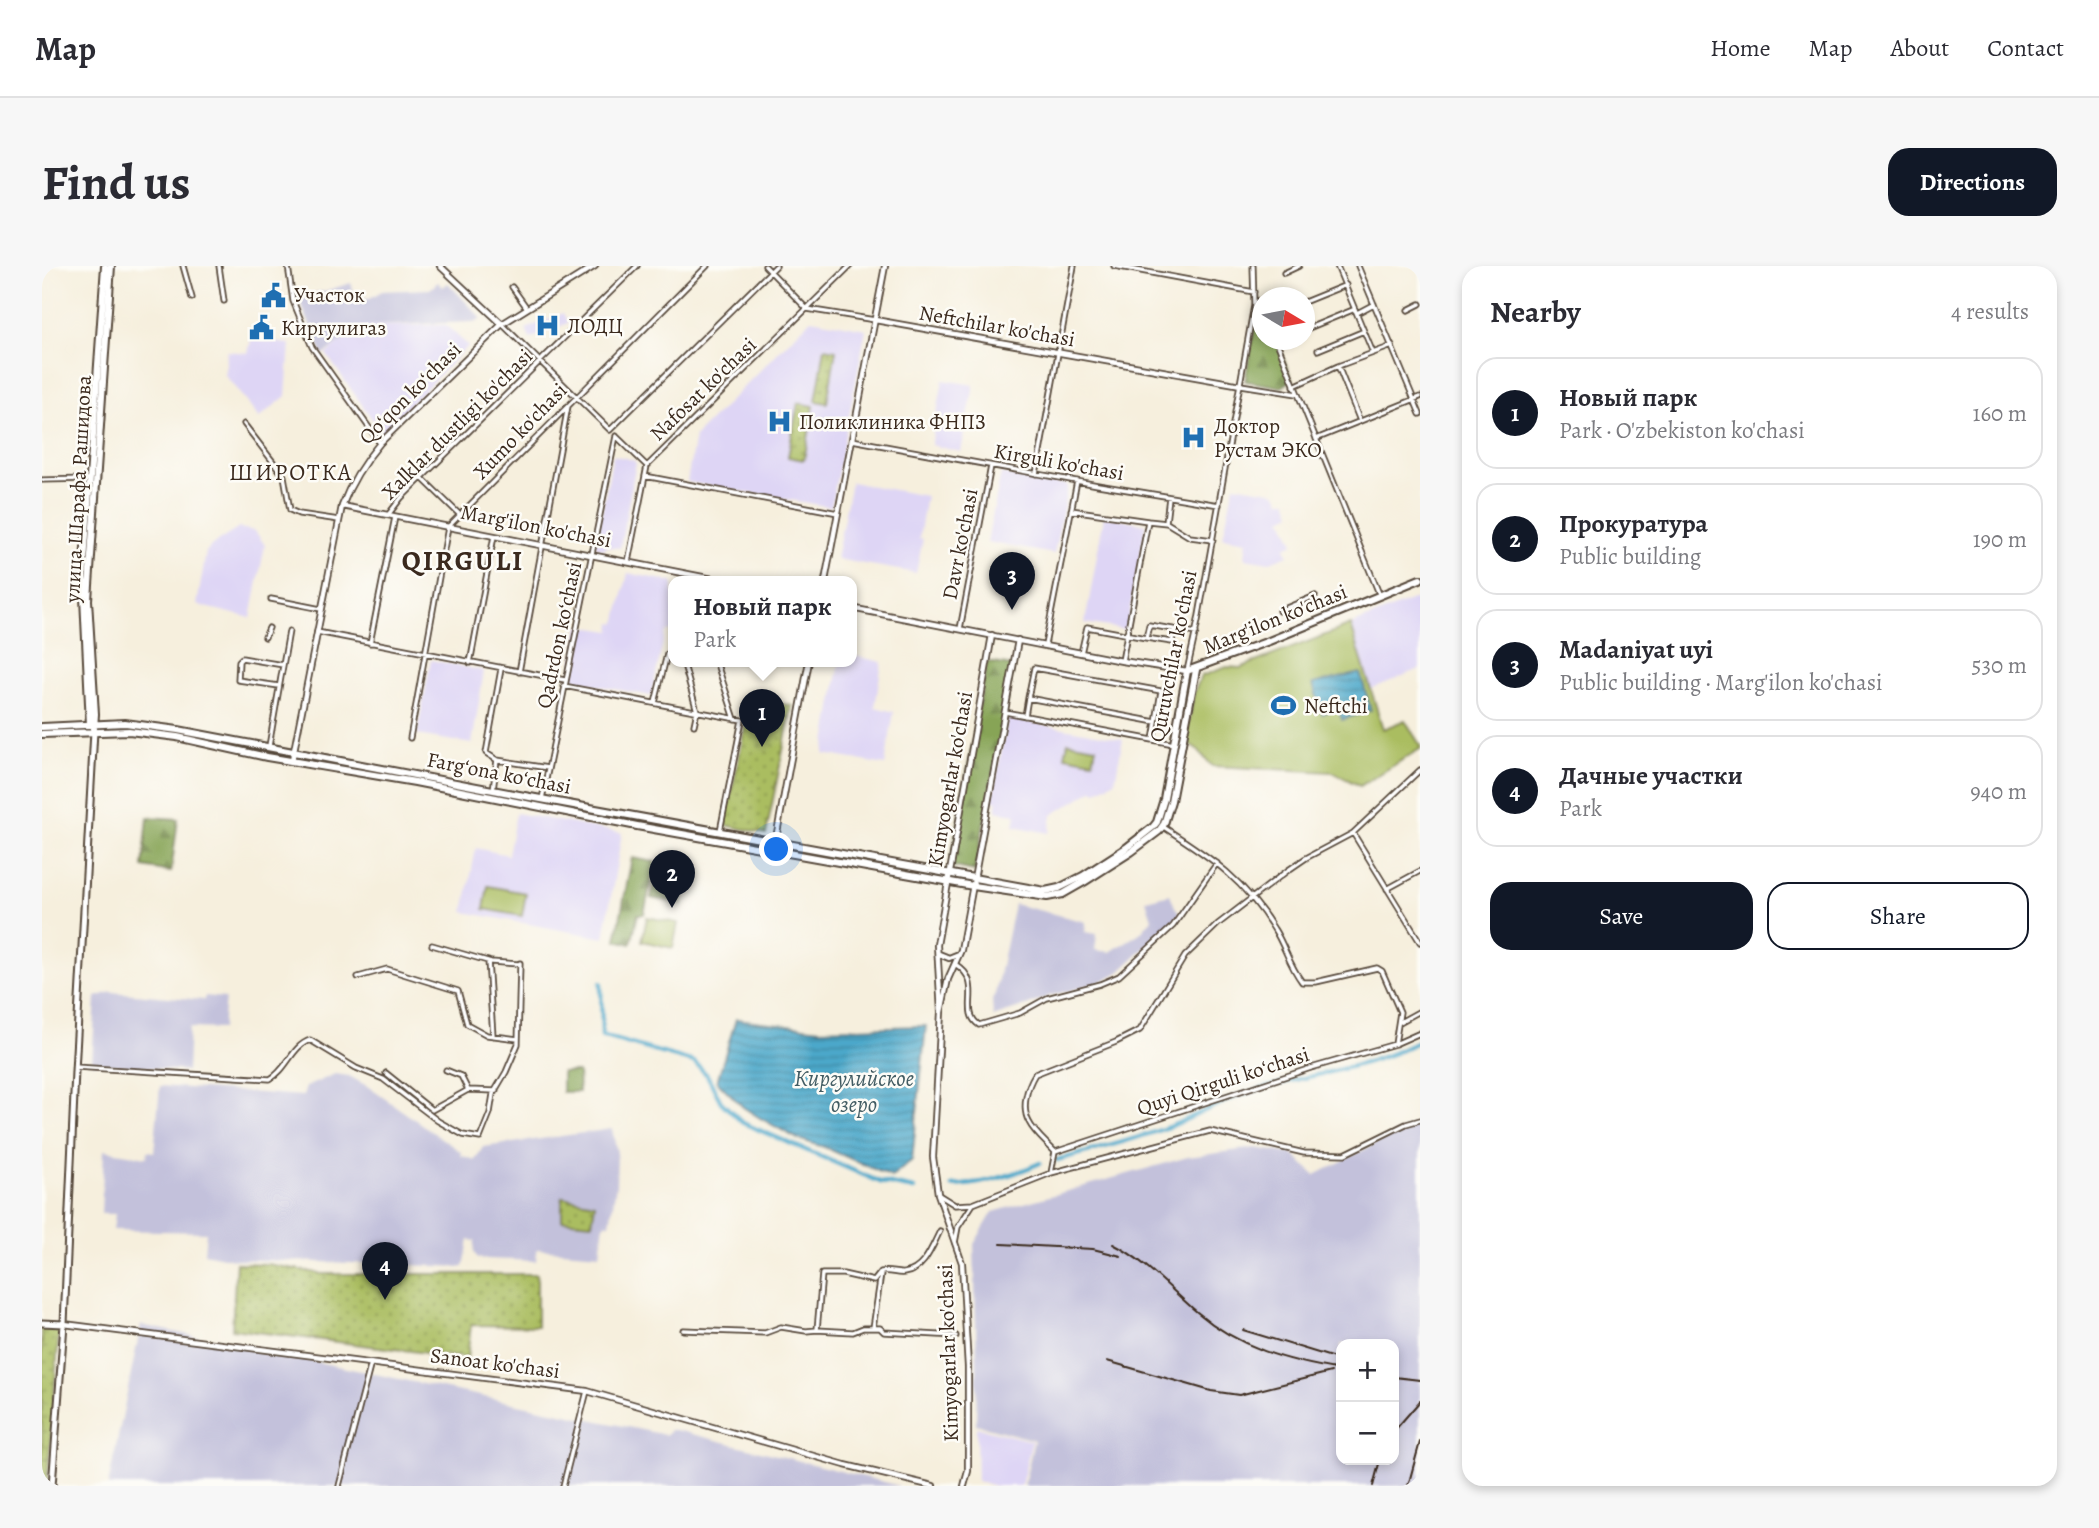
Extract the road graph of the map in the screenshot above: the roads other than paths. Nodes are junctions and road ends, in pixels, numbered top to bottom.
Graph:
1 (108, 266) edge
2 (183, 266) edge
3 (219, 266) edge
4 (288, 266) edge
5 (440, 266) edge
6 (594, 266) edge
7 (637, 266) edge
8 (708, 266) edge
9 (765, 266) edge
10 (776, 266) edge
11 (850, 266) edge
12 (885, 266) edge
13 (1074, 266) edge
14 (1114, 266) edge
15 (1253, 266) edge
16 (1299, 266) edge
17 (1337, 266) edge
18 (1358, 266) edge
19 (770, 271) junction
20 (1284, 273) dead end
21 (1346, 285) junction
22 (512, 287) dead end
23 (1254, 287) edge
24 (1252, 292) edge
25 (192, 298) dead end
26 (1315, 298) edge
27 (224, 301) dead end
28 (1374, 304) junction
29 (1420, 304) edge
30 (527, 308) junction
31 (807, 309) junction
32 (1408, 310) dead end
33 (1356, 311) junction
34 (1252, 316) edge
35 (875, 320) junction
36 (502, 324) junction
37 (1315, 326) edge
38 (1364, 331) junction
39 (102, 341) junction
40 (1392, 346) junction
41 (1280, 350) edge
42 (1318, 350) dead end
43 (1058, 353) junction
44 (1373, 353) junction
45 (541, 362) junction
46 (1338, 366) junction
47 (1241, 385) junction
48 (1294, 386) junction
49 (1297, 394) junction
50 (576, 396) junction
51 (1420, 397) edge
52 (1414, 400) junction
53 (569, 404) junction
54 (1420, 414) edge
55 (1360, 421) junction
56 (244, 424) dead end
57 (610, 430) junction
58 (616, 436) junction
59 (1316, 439) junction
60 (852, 440) junction
61 (380, 443) junction
62 (991, 465) junction
63 (647, 466) junction
64 (1036, 474) junction
65 (645, 476) junction
66 (422, 478) junction
67 (90, 479) junction
68 (42, 480) edge
69 (1077, 481) junction
70 (1169, 497) junction
71 (1219, 505) junction
72 (342, 506) junction
73 (1071, 510) junction
74 (838, 513) junction
75 (460, 514) junction
76 (388, 515) junction
77 (396, 517) junction
78 (339, 520) junction
79 (1148, 521) junction
80 (1166, 523) junction
81 (448, 527) junction
82 (494, 536) junction
83 (1213, 540) junction
84 (542, 545) junction
85 (592, 555) junction
86 (628, 562) junction
87 (698, 576) edge
88 (826, 576) edge
89 (1420, 579) edge
90 (1315, 596) dead end
91 (1380, 596) junction
92 (271, 599) dead end
93 (321, 609) junction
94 (857, 609) edge
95 (1279, 611) dead end
96 (269, 628) dead end
97 (960, 629) junction
98 (1174, 629) junction
99 (289, 631) dead end
100 (317, 632) junction
101 (1196, 633) junction
102 (1127, 634) junction
103 (992, 635) junction
104 (265, 637) dead end
105 (1146, 638) junction
106 (1018, 640) junction
107 (370, 643) junction
108 (1045, 645) junction
109 (1081, 653) junction
110 (425, 654) junction
111 (668, 654) edge
112 (1122, 661) junction
113 (470, 663) junction
114 (283, 665) junction
115 (685, 667) edge
116 (718, 667) edge
117 (808, 667) edge
118 (501, 669) junction
119 (1196, 670) junction
120 (1187, 671) junction
121 (519, 672) junction
122 (564, 683) junction
123 (279, 686) junction
124 (1028, 698) junction
125 (655, 703) junction
126 (697, 711) junction
127 (1005, 712) junction
128 (1025, 716) junction
129 (735, 719) junction
130 (1156, 722) junction
131 (694, 725) dead end
132 (42, 727) edge
133 (92, 728) junction
134 (42, 734) edge
135 (410, 738) dead end
136 (1153, 740) junction
137 (1174, 744) junction
138 (268, 748) junction
139 (293, 753) junction
140 (498, 760) junction
141 (292, 761) junction
142 (548, 768) junction
143 (1420, 770) edge
144 (493, 790) junction
145 (542, 799) junction
146 (1162, 826) junction
147 (720, 831) junction
148 (1353, 834) junction
149 (774, 846) junction
150 (1217, 863) junction
151 (1420, 871) edge
152 (948, 877) junction
153 (973, 883) junction
154 (1387, 890) junction
155 (1252, 898) junction
156 (1420, 942) edge
157 (432, 945) dead end
158 (938, 953) junction
159 (960, 954) junction
160 (488, 961) junction
161 (955, 964) junction
162 (358, 977) dead end
163 (1420, 1011) edge
164 (941, 1012) junction
165 (1400, 1022) junction
166 (1420, 1033) edge
167 (493, 1036) junction
168 (518, 1039) junction
169 (1395, 1044) junction
170 (75, 1067) junction
171 (446, 1070) dead end
172 (386, 1073) dead end
173 (468, 1090) junction
174 (496, 1091) junction
175 (1420, 1120) edge
176 (1055, 1152) junction
177 (1051, 1173) junction
178 (938, 1194) junction
179 (973, 1204) junction
180 (940, 1231) dead end
181 (956, 1242) junction
182 (881, 1272) junction
183 (42, 1323) edge
184 (64, 1325) junction
185 (873, 1328) junction
186 (683, 1330) dead end
187 (817, 1330) junction
188 (956, 1336) dead end
189 (371, 1363) junction
190 (587, 1391) junction
191 (52, 1486) edge
192 (339, 1486) edge
193 (563, 1486) edge
194 (933, 1486) edge
195 (964, 1486) edge

1 - 39 main road, улица Шарафа Рашидова
2 - 25 street
3 - 27 street
4 - 61 street
5 - 36 street
6 - 30 street, Qoʻqon koʻchasi
7 - 45 street, Xalklar dustligi ko'chasi
8 - 50 street, Xumo ko'chasi
9 - 19 street
10 - 19 street
11 - 31 street, Nafosat ko'chasi
12 - 35 street
13 - 43 street
14 - 24 street
15 - 23 street, Quruvchilar ko'chasi
16 - 20 street
17 - 21 street
18 - 28 street
19 - 31 street
19 - 57 street
21 - 26 street
21 - 33 street
22 - 30 street
28 - 33 street
28 - 40 street
29 - 32 street
30 - 36 street, Qoʻqon koʻchasi
31 - 35 street, Neftchilar ko'chasi
31 - 63 street, Nafosat ko'chasi
33 - 37 street
33 - 38 street
34 - 47 street, Quruvchilar ko'chasi
35 - 43 street, Neftchilar ko'chasi
35 - 60 street
36 - 45 street
36 - 61 street, Qoʻqon koʻchasi
38 - 42 street
38 - 44 street
39 - 67 main road
39 - 133 main road, улица Шарафа Рашидова
40 - 44 street
40 - 52 street
41 - 48 street
43 - 47 street, Neftchilar ko'chasi
43 - 64 street
44 - 46 street
45 - 50 street
45 - 66 street, Xalklar dustligi ko'chasi
46 - 48 street
46 - 55 street
47 - 49 street
47 - 71 street, Quruvchilar ko'chasi
48 - 49 street
49 - 59 street
50 - 53 street, Xumo ko'chasi
50 - 57 street
51 - 52 street
52 - 54 street
52 - 55 street
53 - 75 street, Xumo ko'chasi
53 - 84 street
55 - 59 street
56 - 78 street
57 - 58 street
58 - 63 street
58 - 85 street, Qadrdon koʻchasi
59 - 91 street
60 - 62 street, Kirguli ko'chasi
60 - 74 street
61 - 72 street, Qoʻqon koʻchasi
62 - 64 street, Kirguli ko'chasi
62 - 97 street, Davr ko'chasi
63 - 65 street, Nafosat ko'chasi
64 - 69 street, Kirguli ko'chasi
65 - 74 street
65 - 86 street, Nafosat ko'chasi
66 - 75 street
66 - 76 street, Xalklar dustligi ko'chasi
67 - 68 street
67 - 133 main road
69 - 70 street, Kirguli ko'chasi
69 - 73 street
70 - 71 street, Kirguli ko'chasi
70 - 80 street
71 - 83 street, Quruvchilar ko'chasi
72 - 76 street, Marg'ilon ko'chasi
72 - 78 street, Qoʻqon koʻchasi
73 - 79 street
73 - 108 street
74 - 88 street
75 - 81 street, Xumo ko'chasi
76 - 77 street, Marg'ilon ko'chasi
77 - 81 street, Marg'ilon ko'chasi
77 - 107 street, Xalklar dustligi ko'chasi
78 - 93 street, Qoʻqon koʻchasi
79 - 80 street
79 - 102 street
80 - 83 street
81 - 82 street, Marg'ilon ko'chasi
81 - 110 street
82 - 84 street, Marg'ilon ko'chasi
82 - 113 street
83 - 101 street, Quruvchilar ko'chasi
84 - 85 street, Marg'ilon ko'chasi
84 - 121 street
85 - 86 street, Marg'ilon ko'chasi
85 - 122 street, Qadrdon koʻchasi
86 - 87 street, Marg'ilon ko'chasi
89 - 91 main road, Marg'ilon ko'chasi
90 - 95 street
91 - 119 main road, Marg'ilon ko'chasi
92 - 93 street
93 - 100 street, Qoʻqon koʻchasi
94 - 97 street, Marg'ilon ko'chasi
96 - 104 street
97 - 103 street, Marg'ilon ko'chasi
98 - 101 street
98 - 105 street
98 - 105 street
99 - 114 street
100 - 107 street
100 - 139 street, Qoʻqon koʻchasi
101 - 120 street, Quruvchilar ko'chasi
102 - 105 street
102 - 109 street
102 - 112 street
103 - 106 street, Marg'ilon ko'chasi
103 - 152 street, Kimyogarlar ko'chasi
106 - 108 street, Marg'ilon ko'chasi
106 - 127 street, Kimyogarlar ko'chasi
107 - 110 street
108 - 109 street, Marg'ilon ko'chasi
109 - 112 street, Marg'ilon ko'chasi
110 - 113 street
110 - 135 street
111 - 125 street
112 - 120 street, Marg'ilon ko'chasi
113 - 118 street
114 - 123 street
114 - 123 street
115 - 126 street
116 - 129 street
117 - 149 street
118 - 121 street
118 - 140 street
119 - 120 main road, Marg'ilon ko'chasi
119 - 146 main road, Quruvchilar ko'chasi
120 - 137 main road, Quruvchilar ko'chasi
121 - 122 street
122 - 125 street
122 - 142 street, Qadrdon koʻchasi
123 - 138 street
124 - 128 street
124 - 130 street
124 - 130 street
125 - 126 street
126 - 129 street
126 - 131 street
127 - 128 street
127 - 153 street, Kimyogarlar ko'chasi
128 - 136 street
129 - 147 street
130 - 136 street
132 - 133 main road, Fargʻona koʻchasi
133 - 134 main road, Fargʻona koʻchasi
133 - 138 main road, Fargʻona koʻchasi
133 - 141 main road, Fargʻona koʻchasi
133 - 170 main road
136 - 137 street
137 - 153 main road, Quruvchilar ko'chasi
138 - 139 main road, Fargʻona koʻchasi
139 - 141 street, Qoʻqon koʻchasi
139 - 144 main road, Fargʻona koʻchasi
140 - 142 street
140 - 144 street
141 - 149 main road, Fargʻona koʻchasi
142 - 145 street, Qadrdon koʻchasi
143 - 148 street
144 - 145 main road, Fargʻona koʻchasi
145 - 147 main road, Fargʻona koʻchasi
146 - 150 street
146 - 153 main road, Quruvchilar ko'chasi
147 - 149 main road, Fargʻona koʻchasi
148 - 154 street
148 - 155 street
149 - 152 main road, Fargʻona koʻchasi
150 - 155 street
150 - 161 street
151 - 154 street
152 - 153 main road, Quruvchilar ko'chasi
152 - 158 street, Kimyogarlar ko'chasi
153 - 159 street, Kimyogarlar ko'chasi
154 - 156 street
155 - 165 street
155 - 176 street
157 - 160 street
158 - 159 street
158 - 164 street, Kimyogarlar ko'chasi
159 - 161 street, Kimyogarlar ko'chasi
160 - 167 street
160 - 168 street
161 - 164 street, Kimyogarlar ko'chasi
162 - 167 street
163 - 165 street
164 - 178 street, Kimyogarlar ko'chasi
165 - 169 street
166 - 169 street, Quyi Qirguli koʻchasi
167 - 168 street
168 - 174 street
169 - 176 street, Quyi Qirguli koʻchasi
170 - 174 street
170 - 184 main road
171 - 173 street
172 - 173 street
173 - 174 street
175 - 177 street
176 - 177 street
177 - 179 street
178 - 179 street
178 - 181 street, Kimyogarlar ko'chasi
179 - 181 street
180 - 182 street
181 - 195 street, Kimyogarlar ko'chasi
182 - 185 street
182 - 187 street
183 - 184 main road, Sanoat ko'chasi
184 - 189 street, Sanoat ko'chasi
184 - 191 main road
185 - 187 street
185 - 188 street
186 - 187 street
189 - 190 street, Sanoat ko'chasi
189 - 192 street
190 - 193 street
190 - 194 street, Sanoat ko'chasi

